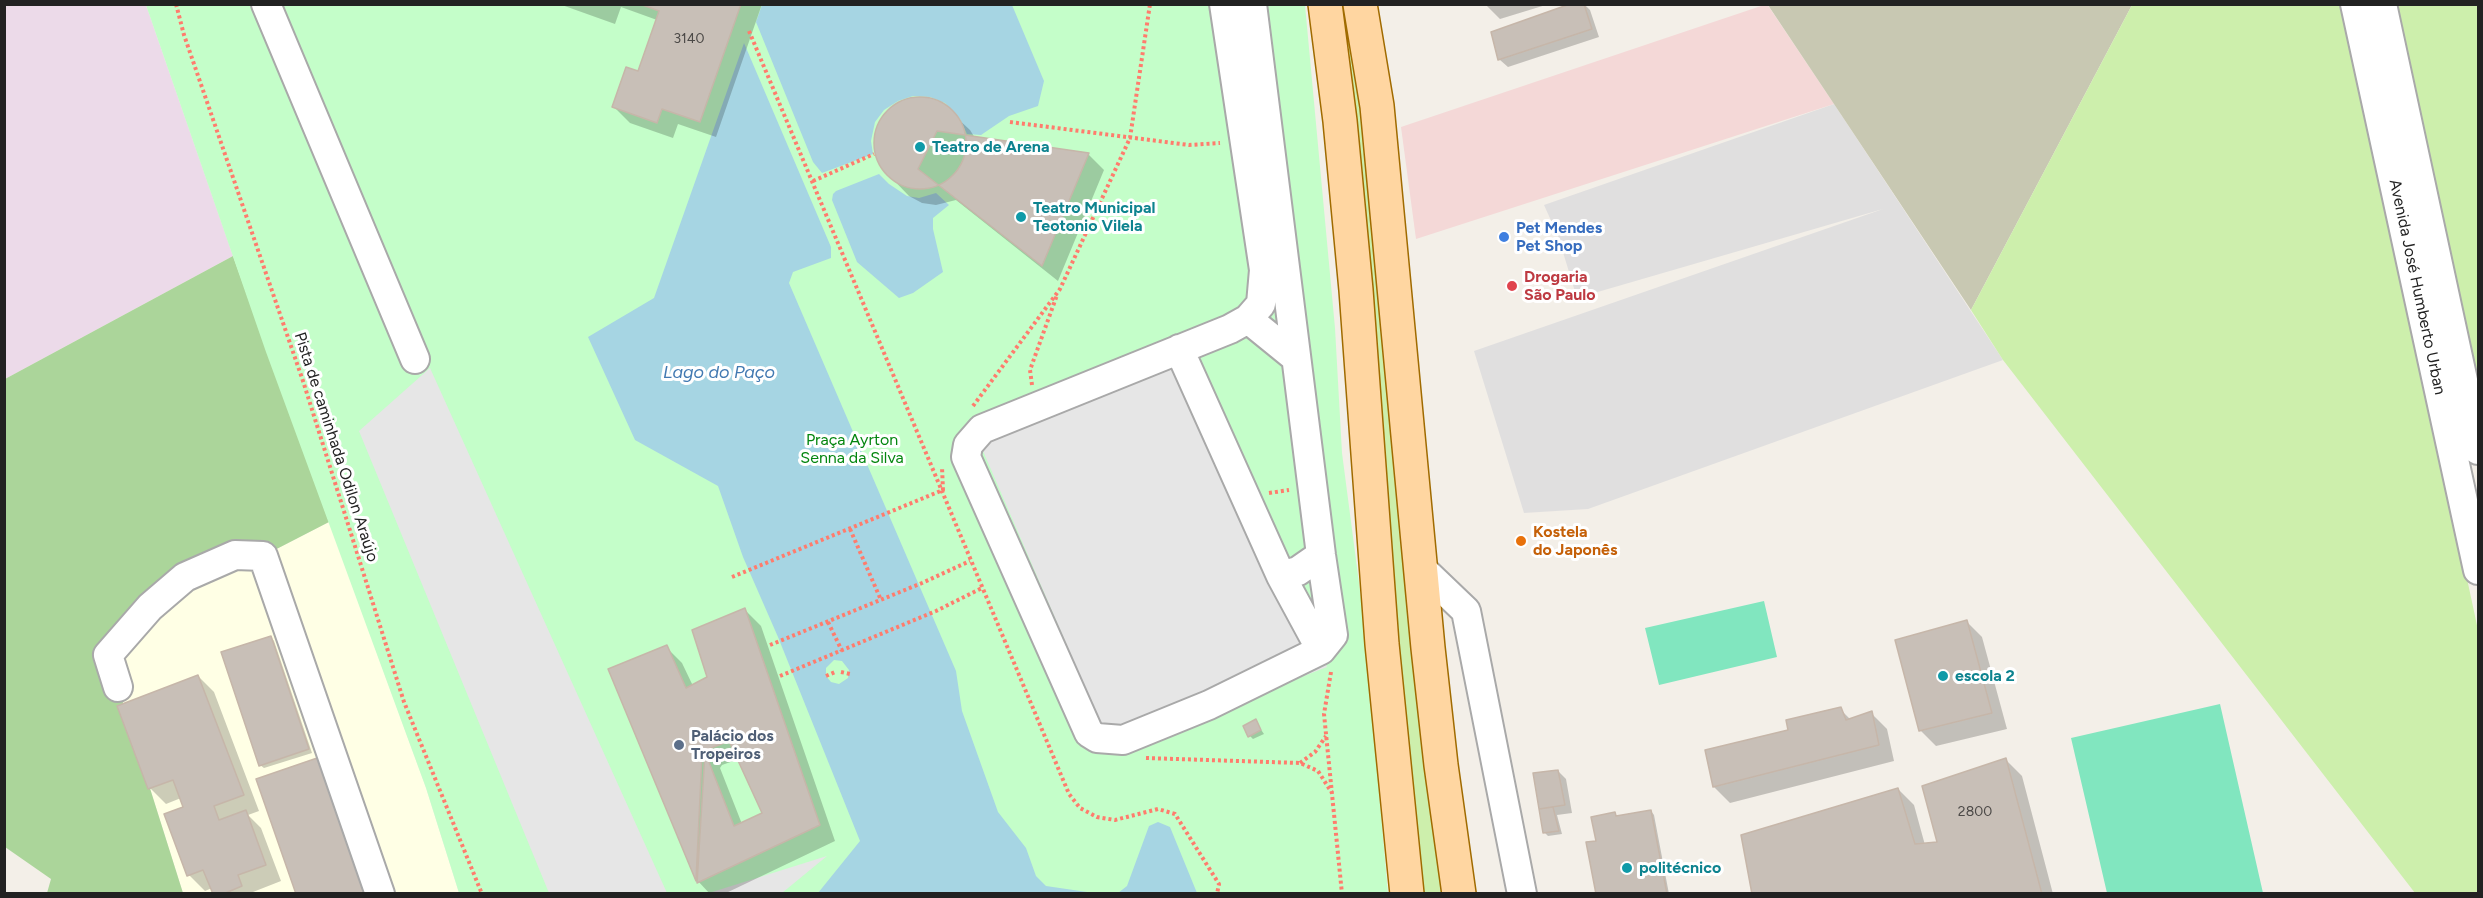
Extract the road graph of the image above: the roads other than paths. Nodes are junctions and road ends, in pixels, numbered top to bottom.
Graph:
1 (266, 4) edge
2 (1224, 4) edge
3 (1252, 4) edge
4 (1324, 4) edge
5 (1360, 4) edge
6 (2355, 4) edge
7 (2382, 4) edge
8 (1254, 312) junction
9 (1179, 349) junction
10 (1296, 358) junction
11 (415, 359) dead end
12 (2478, 450) edge
13 (1321, 555) junction
14 (1420, 567) junction
15 (2478, 570) edge
16 (1281, 576) junction
17 (1321, 650) junction
18 (118, 687) dead end
19 (380, 894) edge
20 (1407, 894) edge
21 (1459, 894) edge
22 (1522, 894) edge

1 - 11 street
2 - 8 street
3 - 10 street
4 - 20 main road
5 - 14 main road
6 - 15 street, Avenida José Humberto Urban
7 - 12 street, Avenida José Humberto Urban
8 - 9 street
8 - 10 street
9 - 16 street
9 - 17 street
10 - 13 street
13 - 16 street
13 - 17 street
14 - 21 main road
14 - 22 street
16 - 17 street
18 - 19 street

